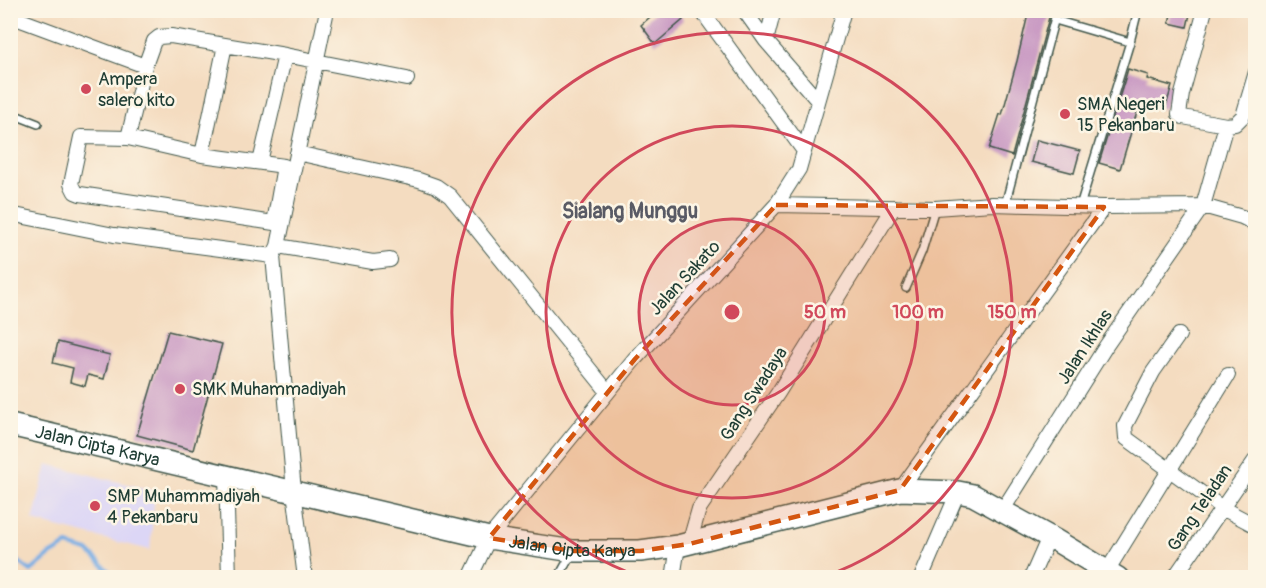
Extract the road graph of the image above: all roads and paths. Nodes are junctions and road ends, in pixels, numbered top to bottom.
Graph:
1 (327, 10) edge
2 (701, 10) edge
3 (744, 10) edge
4 (774, 10) edge
5 (844, 10) edge
6 (1057, 10) edge
7 (1138, 10) edge
8 (1205, 10) edge
9 (10, 16) edge
10 (1055, 20) junction
11 (766, 41) junction
12 (1130, 42) junction
13 (225, 45) junction
14 (285, 55) junction
15 (317, 61) junction
16 (145, 66) junction
17 (1256, 72) edge
18 (407, 79) dead end
19 (818, 101) junction
20 (10, 113) edge
21 (38, 124) dead end
22 (1226, 125) junction
23 (128, 138) junction
24 (804, 151) junction
25 (297, 153) junction
26 (202, 155) junction
27 (260, 162) junction
28 (1005, 205) junction
29 (776, 206) junction
30 (1203, 206) junction
31 (894, 207) junction
32 (1080, 207) junction
33 (1104, 207) junction
34 (935, 208) junction
35 (10, 214) edge
36 (1256, 224) edge
37 (275, 251) junction
38 (390, 260) dead end
39 (906, 288) dead end
40 (1179, 335) dead end
41 (1228, 375) dead end
42 (608, 392) junction
43 (10, 425) edge
44 (1256, 459) edge
45 (1170, 470) junction
46 (226, 476) junction
47 (900, 490) junction
48 (294, 491) junction
49 (958, 492) junction
50 (1222, 508) junction
51 (1002, 511) junction
52 (1256, 526) edge
53 (1049, 537) junction
54 (489, 538) junction
55 (684, 545) junction
56 (573, 550) junction
57 (1105, 571) edge
58 (229, 578) edge
59 (305, 578) edge
60 (470, 578) edge
61 (558, 578) edge
62 (673, 578) edge
63 (921, 578) edge
64 (1031, 578) edge
65 (1174, 578) edge

1 - 15 street
2 - 24 street
3 - 11 street
4 - 11 street
5 - 19 street, Jalan Sakato
6 - 10 lane
7 - 12 lane
8 - 22 street
9 - 16 street
10 - 12 lane
10 - 28 lane
11 - 19 street
12 - 32 lane
13 - 14 street
13 - 16 street
13 - 26 street
14 - 15 street
14 - 27 street
15 - 18 street
15 - 25 street
16 - 23 street
17 - 22 street
19 - 24 street, Jalan Sakato
20 - 21 lane
22 - 30 street, Jalan Ikhlas
23 - 26 street
23 - 27 street
24 - 29 street, Jalan Sakato
25 - 37 street
25 - 42 street
26 - 27 street
28 - 32 street
28 - 34 street
29 - 31 street
29 - 42 street, Jalan Sakato
30 - 33 street
30 - 36 street
30 - 51 street, Jalan Ikhlas
31 - 34 street
31 - 55 street, Gang Swadaya
32 - 33 street
33 - 47 street
34 - 39 lane
35 - 37 street
37 - 38 street
37 - 48 street
40 - 45 street
41 - 45 street
42 - 54 street, Jalan Sakato
43 - 46 main road, Jalan Cipta Karya
44 - 50 street, Gang Teladan
45 - 50 street
45 - 57 street
46 - 48 main road, Jalan Cipta Karya
46 - 58 street
47 - 49 main road, Jalan Cipta Karya
47 - 55 main road, Jalan Cipta Karya
48 - 54 main road, Jalan Cipta Karya
48 - 59 street
49 - 51 main road, Jalan Cipta Karya
49 - 63 street
50 - 52 street
50 - 65 street, Gang Teladan
51 - 53 main road, Jalan Cipta Karya
53 - 57 main road, Jalan Cipta Karya
53 - 64 street
54 - 56 main road, Jalan Cipta Karya
54 - 60 street, Jalan Sakato
55 - 56 main road, Jalan Cipta Karya
55 - 62 street, Gang Swadaya
56 - 61 lane

